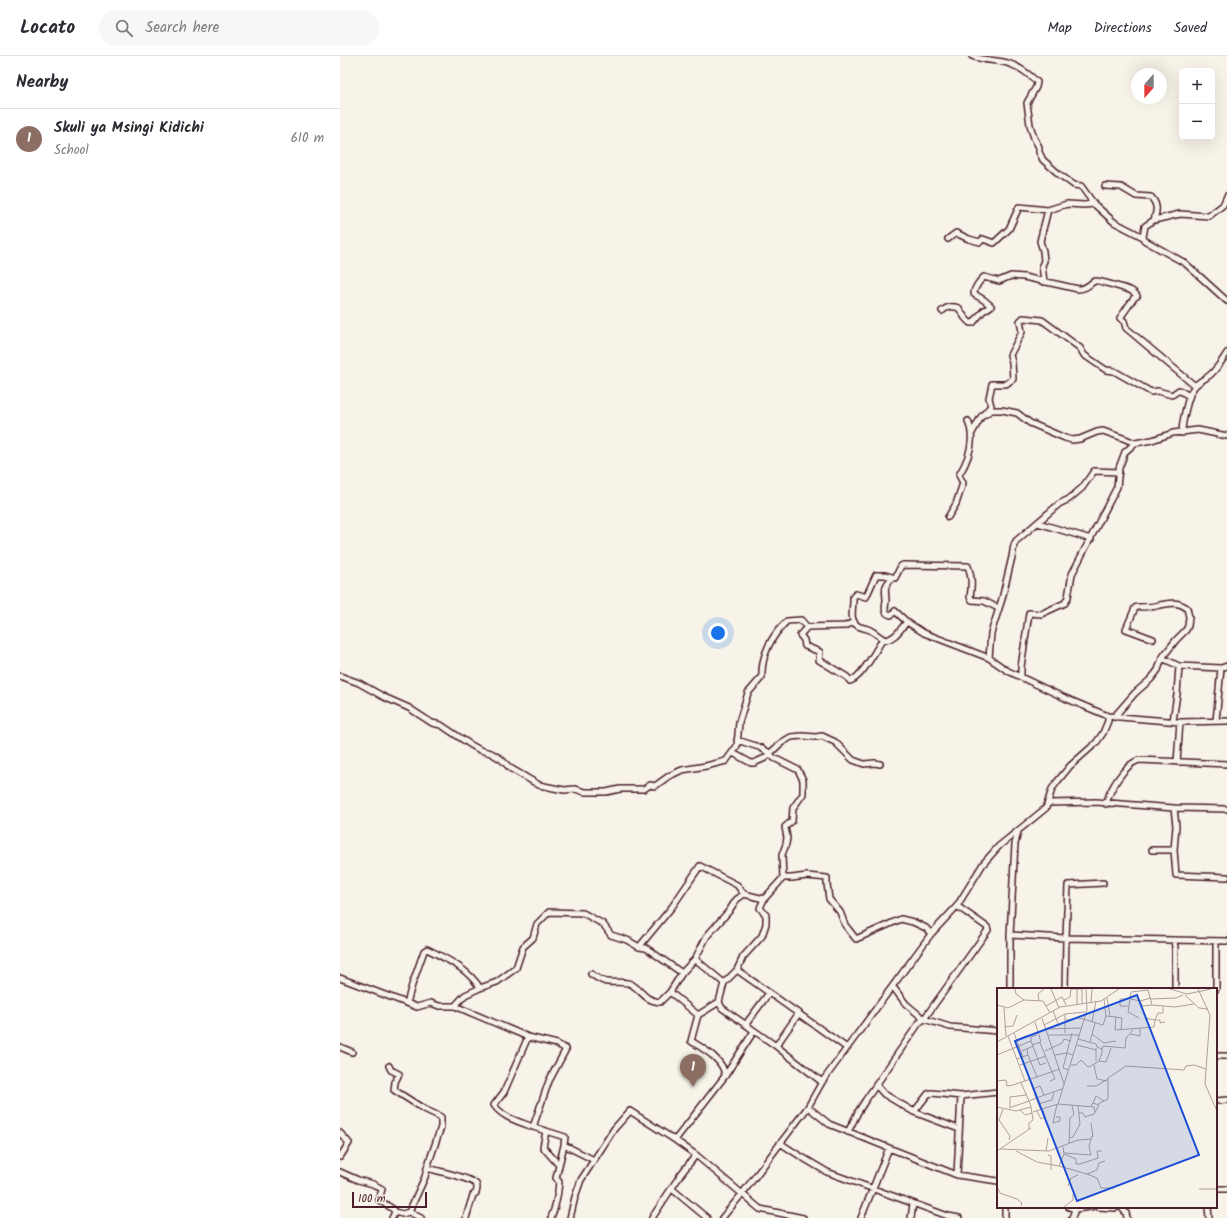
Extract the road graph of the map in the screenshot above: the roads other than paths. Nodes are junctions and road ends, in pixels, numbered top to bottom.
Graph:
1 (972, 56) edge
2 (1105, 186) dead end
3 (1227, 196) edge
4 (1094, 204) junction
5 (1048, 210) junction
6 (1154, 220) junction
7 (1143, 237) junction
8 (948, 239) dead end
9 (1044, 282) junction
10 (1227, 301) edge
11 (942, 311) dead end
12 (1227, 353) edge
13 (1195, 386) junction
14 (1190, 396) junction
15 (981, 418) junction
16 (968, 421) dead end
17 (972, 433) junction
18 (1182, 433) junction
19 (1227, 436) edge
20 (1135, 443) junction
21 (1119, 472) junction
22 (948, 517) dead end
23 (1038, 523) junction
24 (1091, 539) junction
25 (892, 578) junction
26 (998, 608) junction
27 (854, 622) junction
28 (907, 622) junction
29 (807, 627) junction
30 (883, 639) junction
31 (1153, 639) dead end
32 (989, 658) junction
33 (1162, 658) junction
34 (1179, 666) junction
35 (1224, 667) edge
36 (340, 676) edge
37 (1021, 676) junction
38 (1108, 716) junction
39 (1114, 717) junction
40 (1173, 721) junction
41 (1216, 721) junction
42 (1227, 721) edge
43 (1180, 722) junction
44 (737, 740) junction
45 (733, 753) junction
46 (769, 755) junction
47 (1178, 762) junction
48 (880, 764) dead end
49 (1227, 764) edge
50 (1049, 803) junction
51 (1106, 804) junction
52 (1174, 808) junction
53 (1227, 809) edge
54 (1018, 831) junction
55 (1152, 850) dead end
56 (1174, 850) junction
57 (1227, 876) edge
58 (783, 878) junction
59 (1103, 883) dead end
60 (744, 894) junction
61 (764, 899) junction
62 (957, 906) junction
63 (931, 934) junction
64 (1010, 935) junction
65 (1066, 938) junction
66 (1174, 940) junction
67 (1216, 941) junction
68 (1227, 941) edge
69 (639, 947) junction
70 (695, 959) junction
71 (737, 970) junction
72 (682, 973) junction
73 (591, 974) dead end
74 (340, 978) edge
75 (724, 982) junction
76 (893, 987) junction
77 (480, 988) junction
78 (1010, 988) edge
79 (1066, 988) edge
80 (1175, 988) edge
81 (1216, 988) edge
82 (670, 992) junction
83 (769, 993) junction
84 (719, 1002) junction
85 (407, 1003) junction
86 (455, 1006) junction
87 (799, 1013) junction
88 (698, 1015) junction
89 (924, 1019) junction
90 (746, 1024) junction
91 (754, 1031) junction
92 (997, 1031) edge
93 (528, 1037) junction
94 (776, 1046) junction
95 (340, 1047) edge
96 (847, 1048) junction
97 (352, 1052) dead end
98 (389, 1066) dead end
99 (725, 1076) junction
100 (822, 1082) junction
101 (876, 1085) junction
102 (997, 1092) edge
103 (961, 1096) junction
104 (1227, 1100) edge
105 (1217, 1101) edge
106 (808, 1107) junction
107 (914, 1112) junction
108 (533, 1127) junction
109 (959, 1129) junction
110 (546, 1132) junction
111 (848, 1132) junction
112 (340, 1133) edge
113 (675, 1140) junction
114 (780, 1143) junction
115 (564, 1145) junction
116 (889, 1148) junction
117 (696, 1155) junction
118 (340, 1157) edge
119 (594, 1160) junction
120 (558, 1164) junction
121 (427, 1168) junction
122 (340, 1172) edge
123 (957, 1175) junction
124 (997, 1181) edge
125 (672, 1189) junction
126 (873, 1189) junction
127 (742, 1194) junction
128 (913, 1204) junction
129 (1072, 1208) edge
130 (1083, 1208) edge
131 (1121, 1208) edge
132 (1208, 1208) edge
133 (1075, 1209) junction
134 (395, 1212) junction
135 (409, 1212) junction
136 (392, 1218) edge
137 (421, 1218) edge
138 (466, 1218) edge
139 (551, 1218) edge
140 (570, 1218) edge
141 (652, 1218) edge
142 (708, 1218) edge
143 (722, 1218) edge
144 (803, 1218) edge
145 (861, 1218) edge
146 (911, 1218) edge
147 (958, 1218) edge
148 (1072, 1218) edge
149 (1127, 1218) edge
150 (1209, 1218) edge

1 - 4 street
2 - 6 street
3 - 6 street
4 - 5 street
4 - 7 street
5 - 8 street
5 - 9 street
6 - 7 street
7 - 10 street
9 - 11 street
9 - 13 street
12 - 13 street
13 - 14 street
14 - 15 street
14 - 18 street
15 - 17 street
15 - 20 street
16 - 17 street
17 - 22 street
18 - 19 street
18 - 20 street
20 - 21 street
21 - 23 street
21 - 24 street
23 - 24 street
23 - 26 street
24 - 37 street
25 - 26 street
25 - 27 street
25 - 28 street
26 - 32 street
27 - 29 street
27 - 30 street
28 - 30 street
28 - 32 street
29 - 30 street
29 - 44 street
31 - 33 street
32 - 37 street
33 - 34 street
33 - 39 street
34 - 35 street
34 - 40 street
35 - 41 street
36 - 45 street
37 - 38 street
38 - 39 street
38 - 50 street
39 - 40 street
40 - 43 street
41 - 42 street
41 - 43 street
43 - 47 street
44 - 45 street
44 - 46 street
45 - 46 street
46 - 48 street
46 - 58 street
47 - 49 street
47 - 51 street
50 - 51 street
50 - 54 street
51 - 52 street
52 - 53 street
52 - 56 street
54 - 62 street
54 - 64 street
55 - 56 street
56 - 57 street
58 - 61 street
58 - 63 street
59 - 65 street
60 - 61 street
60 - 69 street
60 - 70 street
61 - 71 street
62 - 63 street
62 - 89 street
63 - 76 street
64 - 65 street
64 - 78 street
65 - 66 street
65 - 79 street
66 - 67 street
66 - 80 street
67 - 68 street
67 - 81 street
69 - 72 street
69 - 77 street
70 - 72 street
70 - 75 street
71 - 75 street
71 - 83 street
72 - 82 street
73 - 82 street
74 - 85 street
75 - 84 street
76 - 89 street
76 - 96 street
77 - 85 street
77 - 86 street
82 - 88 street
83 - 87 street
83 - 90 street
84 - 88 street
84 - 90 street
85 - 86 street
86 - 93 street
87 - 94 street
87 - 96 street
88 - 99 street
89 - 92 street
89 - 101 street
90 - 91 street
91 - 94 street
91 - 99 street
93 - 108 street
93 - 108 street
94 - 100 street
95 - 97 street
96 - 100 street
98 - 121 street
99 - 113 street
100 - 106 street
101 - 107 street
101 - 111 street
102 - 103 street
103 - 107 street
103 - 109 street
104 - 105 street
106 - 111 street
106 - 114 street
107 - 109 street
108 - 110 street
109 - 123 street
110 - 115 street
110 - 120 street
111 - 116 street
112 - 118 street
113 - 117 street
113 - 119 street
114 - 126 street
114 - 127 street
115 - 119 street
115 - 120 street
116 - 123 street
116 - 126 street
117 - 125 street
117 - 127 street
119 - 140 street
120 - 139 street
121 - 135 street
121 - 138 street
122 - 134 street
123 - 124 street
125 - 141 street
125 - 142 street
126 - 128 street
126 - 145 street
127 - 143 street
127 - 144 street
128 - 146 street
128 - 147 street
129 - 133 street
130 - 133 street
131 - 149 street
132 - 150 street
133 - 148 street
134 - 135 street
134 - 136 street
135 - 137 street

